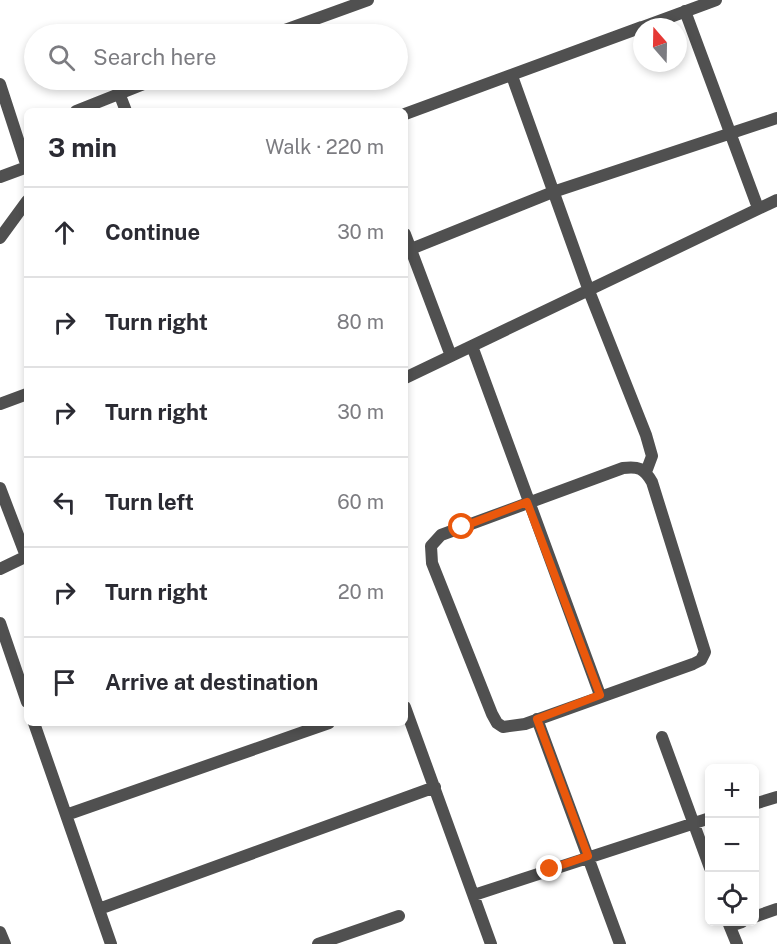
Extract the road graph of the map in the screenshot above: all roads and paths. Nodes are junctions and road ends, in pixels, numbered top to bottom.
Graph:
1 (368, 0) edge
2 (716, 0) edge
3 (685, 11) junction
4 (667, 18) edge
5 (302, 24) edge
6 (633, 31) edge
7 (512, 76) junction
8 (0, 84) edge
9 (127, 90) edge
10 (119, 93) junction
11 (91, 108) edge
12 (125, 108) edge
13 (408, 113) edge
14 (777, 118) edge
15 (22, 133) edge
16 (729, 134) junction
17 (24, 168) edge
18 (0, 177) edge
19 (553, 192) junction
20 (777, 200) edge
21 (24, 205) edge
22 (758, 208) junction
23 (0, 238) edge
24 (408, 242) edge
25 (411, 249) junction
26 (589, 291) junction
27 (472, 346) junction
28 (451, 356) junction
29 (408, 377) edge
30 (24, 395) edge
31 (0, 404) edge
32 (646, 472) junction
33 (0, 488) edge
34 (527, 502) junction
35 (24, 548) edge
36 (24, 557) edge
37 (0, 569) edge
38 (0, 623) edge
39 (24, 693) edge
40 (600, 695) junction
41 (408, 715) edge
42 (537, 719) junction
43 (35, 726) edge
44 (320, 726) edge
45 (662, 737) dead end
46 (435, 787) junction
47 (777, 797) edge
48 (759, 802) edge
49 (66, 815) junction
50 (705, 819) edge
51 (693, 823) junction
52 (705, 855) edge
53 (588, 856) junction
54 (474, 895) junction
55 (99, 909) junction
56 (777, 909) edge
57 (759, 915) edge
58 (399, 916) dead end
59 (730, 926) edge
60 (0, 932) edge
61 (5, 944) edge
62 (111, 944) edge
63 (318, 944) edge
64 (491, 944) edge
65 (620, 944) edge
66 (736, 944) edge

1 - 5 street
2 - 3 street
3 - 4 street
3 - 16 street
6 - 7 street
7 - 13 street
7 - 19 street
8 - 15 street
9 - 10 street
10 - 11 street
10 - 12 street
14 - 16 street
16 - 19 street
16 - 22 street
17 - 18 street
19 - 25 street
19 - 26 street
20 - 22 street
21 - 23 street
22 - 26 street
24 - 25 street
25 - 28 street
26 - 27 street
26 - 32 street
27 - 28 street
27 - 34 street
28 - 29 street
30 - 31 street
32 - 34 street
32 - 40 street
33 - 35 street
34 - 40 street
34 - 42 street
36 - 37 street
38 - 39 street
40 - 42 street
41 - 46 street
42 - 53 street
43 - 49 street
44 - 49 street
45 - 51 street
46 - 54 street
46 - 55 street
47 - 48 street
49 - 55 street
50 - 51 street
51 - 52 street
51 - 53 street
53 - 54 street
53 - 65 street
54 - 64 street
55 - 62 street
56 - 57 street
58 - 63 street
59 - 66 street
60 - 61 street

